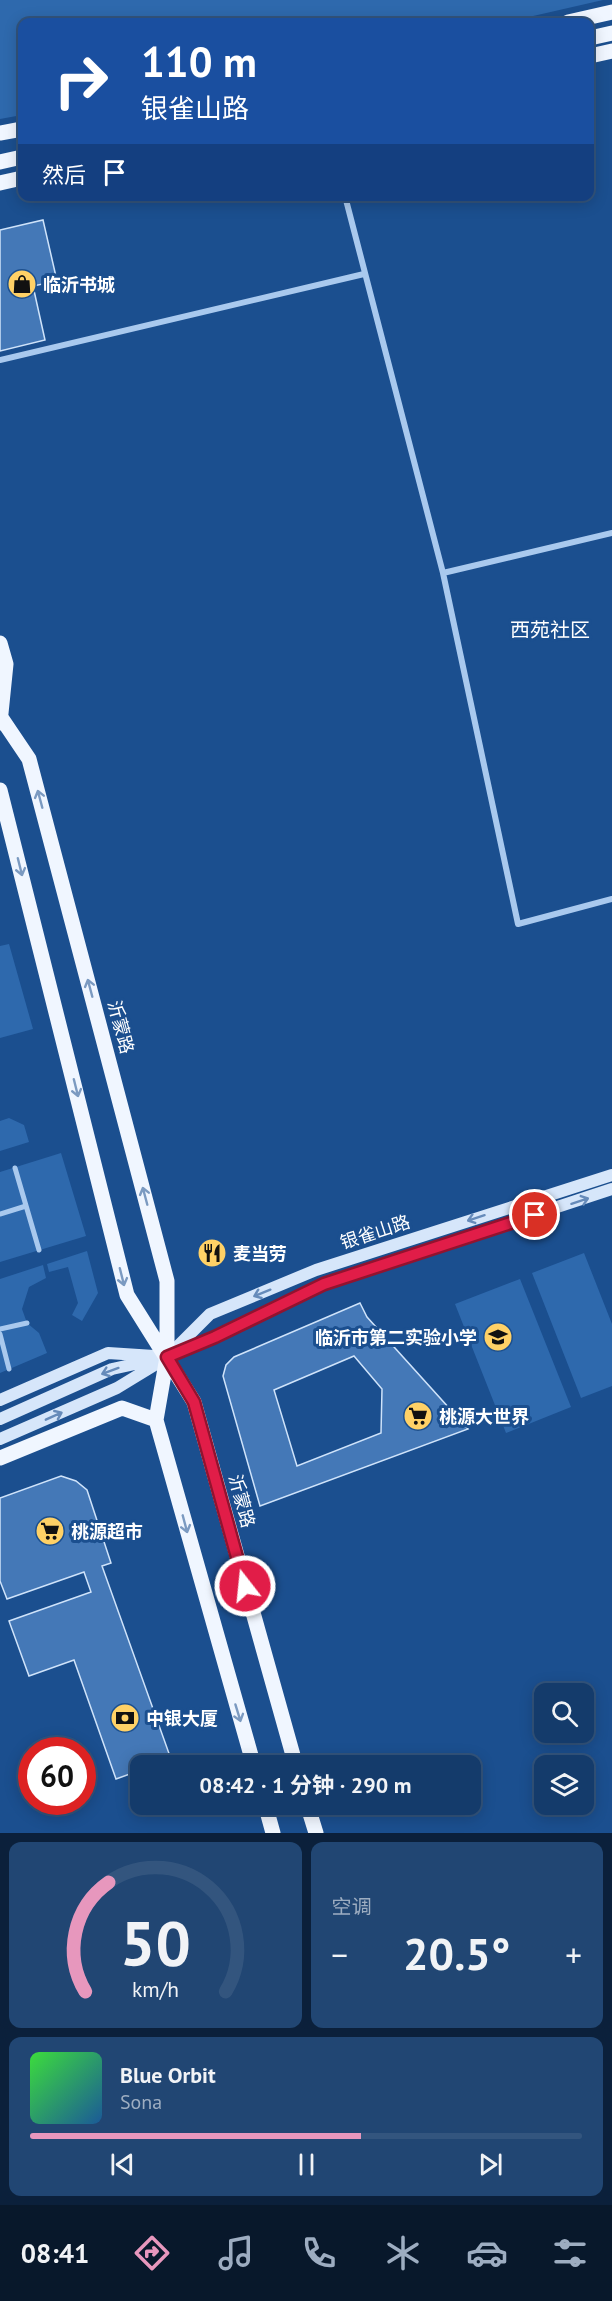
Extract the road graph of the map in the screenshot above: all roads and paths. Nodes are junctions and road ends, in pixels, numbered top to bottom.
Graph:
1 (612, 12) edge
2 (586, 18) edge
3 (612, 33) edge
4 (594, 37) edge
5 (612, 51) edge
6 (594, 55) edge
7 (18, 130) edge
8 (0, 133) edge
9 (18, 158) edge
10 (0, 162) edge
11 (18, 179) edge
12 (0, 183) edge
13 (346, 201) edge
14 (364, 274) junction
15 (0, 360) edge
16 (612, 532) edge
17 (443, 573) junction
18 (0, 643) edge
19 (0, 718) edge
20 (0, 790) edge
21 (612, 899) edge
22 (15, 1168) dead end
23 (612, 1175) edge
24 (612, 1189) edge
25 (26, 1206) junction
26 (0, 1214) edge
27 (39, 1250) dead end
28 (27, 1323) dead end
29 (0, 1329) edge
30 (0, 1334) edge
31 (167, 1357) junction
32 (9, 1369) dead end
33 (0, 1400) edge
34 (0, 1419) edge
35 (156, 1420) junction
36 (0, 1439) edge
37 (0, 1458) edge
38 (251, 1755) edge
39 (293, 1755) edge
40 (268, 1815) edge
41 (311, 1815) edge
42 (273, 1833) edge
43 (316, 1833) edge

1 - 2 main road
3 - 4 main road
5 - 6 main road
7 - 8 main road
9 - 10 main road
11 - 12 main road
13 - 14 street
14 - 15 street
14 - 17 street
16 - 17 street
17 - 21 street
18 - 19 main road, 沂蒙路
31 -> 19 main road, 沂蒙路
20 -> 31 main road, 沂蒙路
22 - 25 street
23 -> 31 main road, 银雀山路
31 -> 24 main road, 银雀山路
25 - 26 street
25 - 27 street
28 - 29 street
30 - 32 street
31 - 33 main road
31 -> 34 main road, 银雀山路
31 - 35 main road, 沂蒙路
36 -> 31 main road, 银雀山路
31 - 39 main road, 沂蒙路
35 - 37 main road
35 -> 38 main road, 沂蒙路
40 - 42 main road
41 - 43 main road

